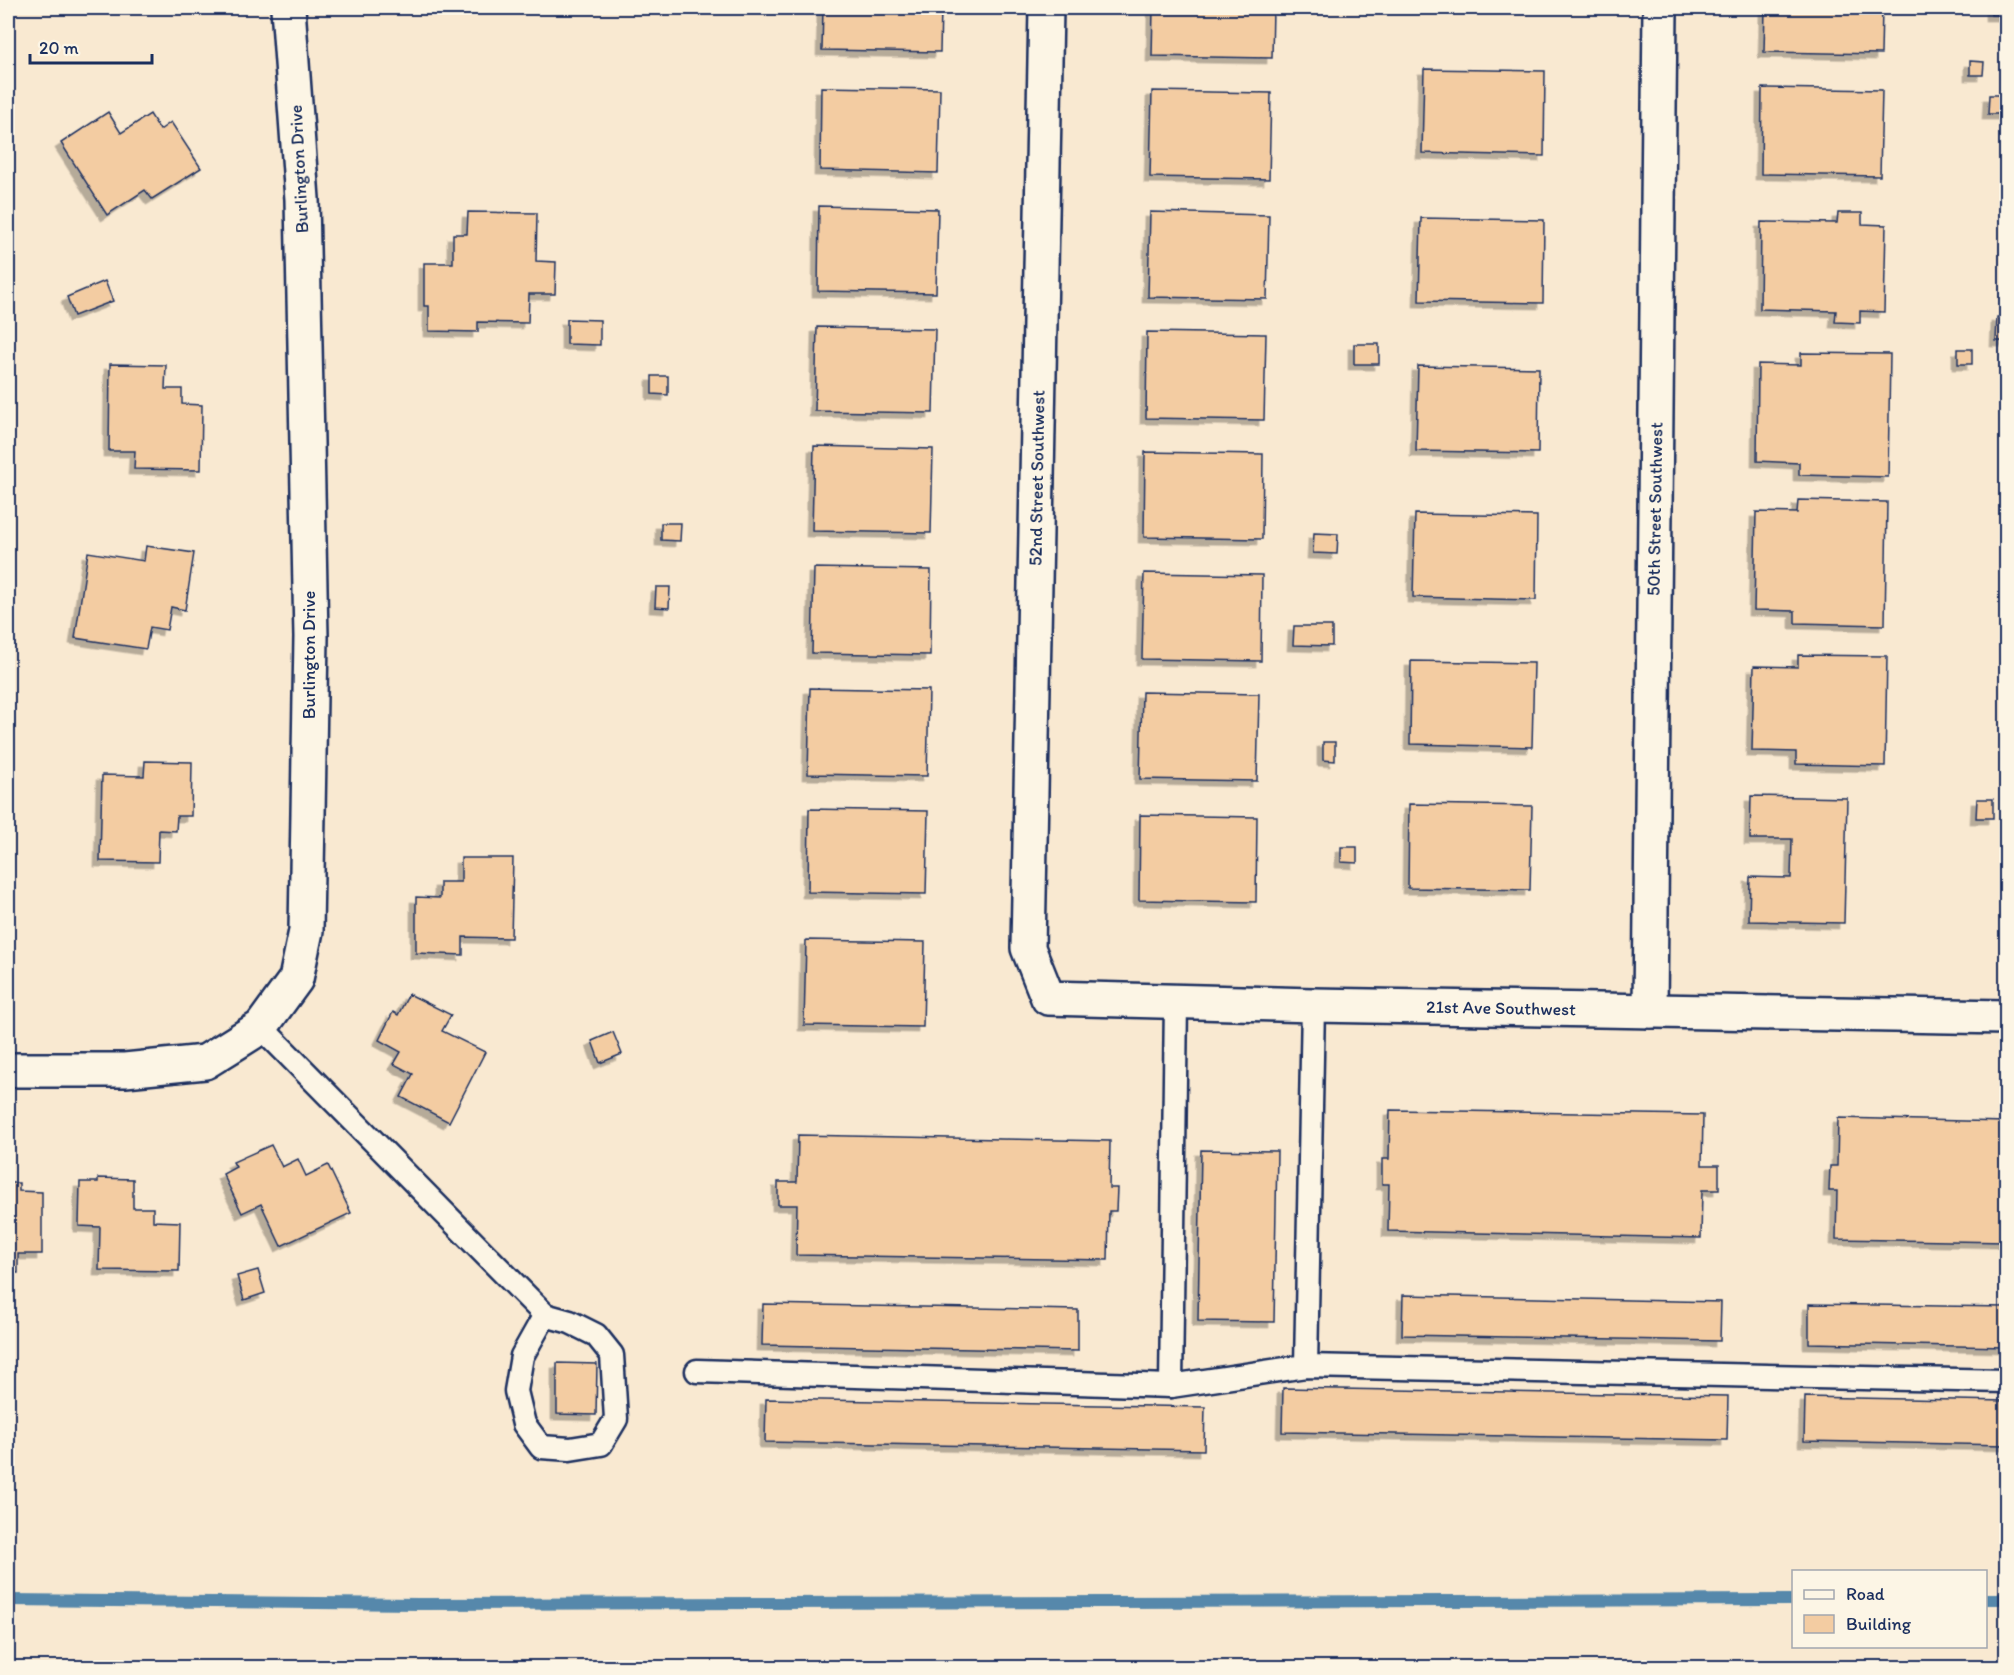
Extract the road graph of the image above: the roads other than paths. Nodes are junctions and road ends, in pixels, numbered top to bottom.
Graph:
1 (288, 8) edge
2 (1046, 8) edge
3 (1660, 8) edge
4 (1028, 948) joint
5 (1176, 1001) junction
6 (1313, 1005) junction
7 (1650, 1011) junction
8 (2007, 1017) edge
9 (261, 1027) junction
10 (8, 1070) edge
11 (545, 1315) junction
12 (1306, 1366) junction
13 (697, 1371) dead end
14 (2007, 1381) edge
15 (1171, 1386) junction

1 - 9 street, Burlington Drive
2 - 4 street, 52nd Street Southwest
3 - 7 street, 50th Street Southwest
4 - 5 street, 21st Ave Southwest
5 - 6 street, 21st Ave Southwest
5 - 15 lane
6 - 7 street, 21st Ave Southwest
6 - 12 lane
7 - 8 street, 21st Ave Southwest
9 - 10 street, Burlington Drive
9 - 11 lane
11 - 11 lane
12 - 14 lane
12 - 15 lane
13 - 15 lane

